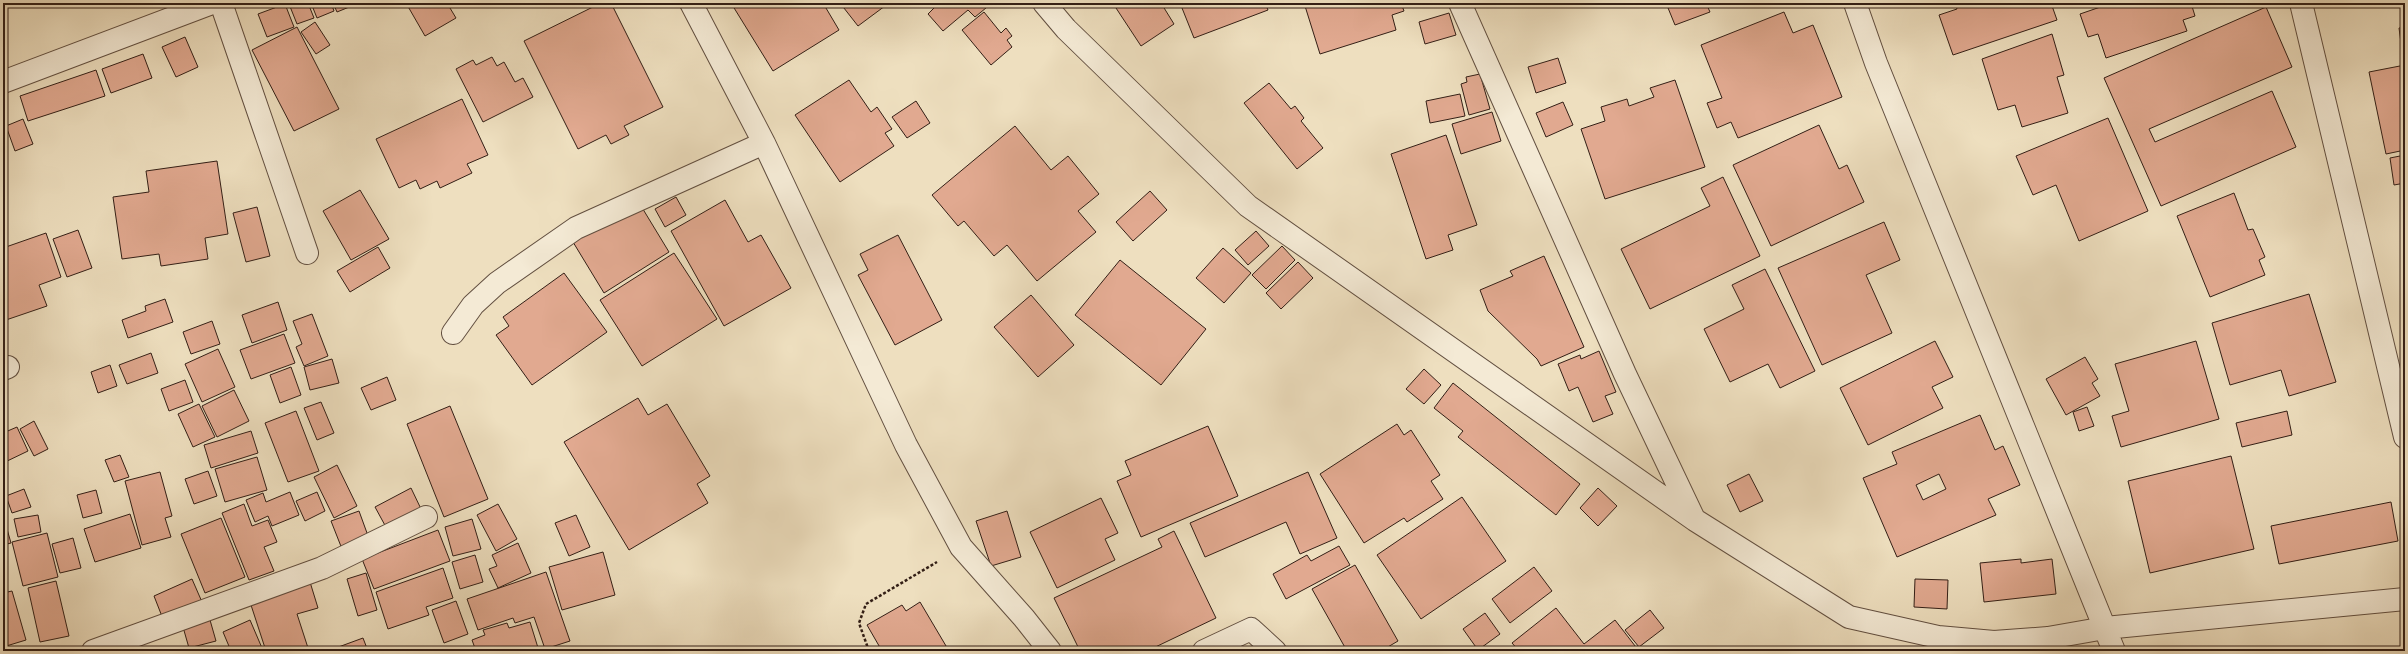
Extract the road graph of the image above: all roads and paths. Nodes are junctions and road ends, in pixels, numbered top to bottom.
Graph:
1 (212, 3) edge
2 (221, 3) edge
3 (691, 3) edge
4 (1044, 3) edge
5 (1460, 3) edge
6 (1855, 3) edge
7 (2301, 3) edge
8 (3, 82) edge
9 (764, 143) junction
10 (307, 254) dead end
11 (453, 333) dead end
12 (2405, 437) edge
13 (426, 517) dead end
14 (1694, 520) junction
15 (961, 547) junction
16 (2405, 599) edge
17 (2105, 628) junction
18 (93, 651) edge
19 (869, 651) edge
20 (1050, 651) edge
21 (1204, 651) edge
22 (1275, 651) edge
23 (2114, 651) edge

1 - 8 street
2 - 10 street
3 - 9 street
4 - 14 street
5 - 14 street
6 - 17 street
7 - 12 street
9 - 11 street
9 - 15 street
13 - 18 street
14 - 17 street
15 - 19 path
15 - 20 street
16 - 17 street
17 - 23 street
21 - 22 street

